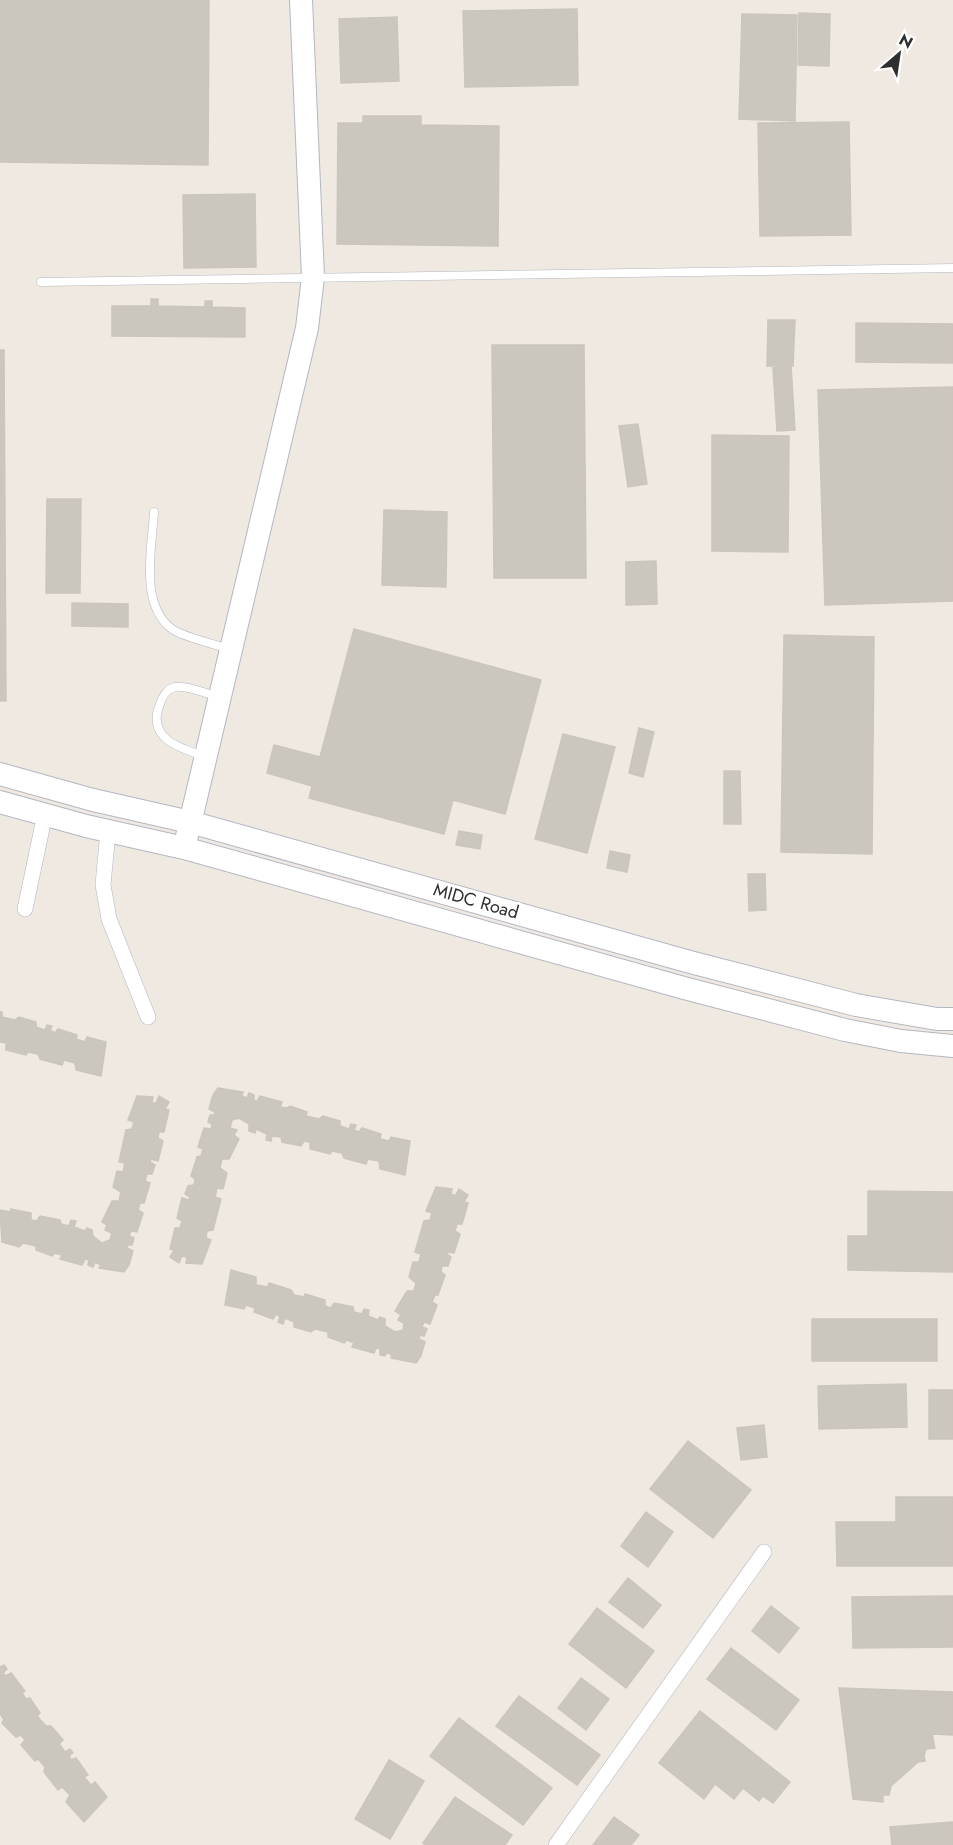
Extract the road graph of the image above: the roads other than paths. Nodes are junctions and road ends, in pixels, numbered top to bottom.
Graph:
1 (301, 0) edge
2 (953, 268) edge
3 (313, 277) junction
4 (41, 282) dead end
5 (154, 512) dead end
6 (230, 649) junction
7 (219, 697) junction
8 (205, 757) junction
9 (0, 774) edge
10 (0, 802) edge
11 (45, 814) junction
12 (190, 822) junction
13 (108, 831) junction
14 (184, 848) junction
15 (25, 909) dead end
16 (148, 1017) dead end
17 (953, 1019) edge
18 (953, 1046) edge
19 (764, 1552) dead end
20 (555, 1845) edge

1 - 3 main road
2 - 3 lane
3 - 4 lane
3 - 6 main road
5 - 6 lane
6 - 7 main road
7 - 8 main road
7 - 8 lane
8 - 12 main road
9 - 12 main road, MIDC Road
10 - 11 main road, MIDC Road
11 - 13 main road, MIDC Road
11 - 15 street
12 - 14 main road
12 - 17 main road, MIDC Road
13 - 14 main road, MIDC Road
13 - 16 street
14 - 18 main road, MIDC Road
19 - 20 street

